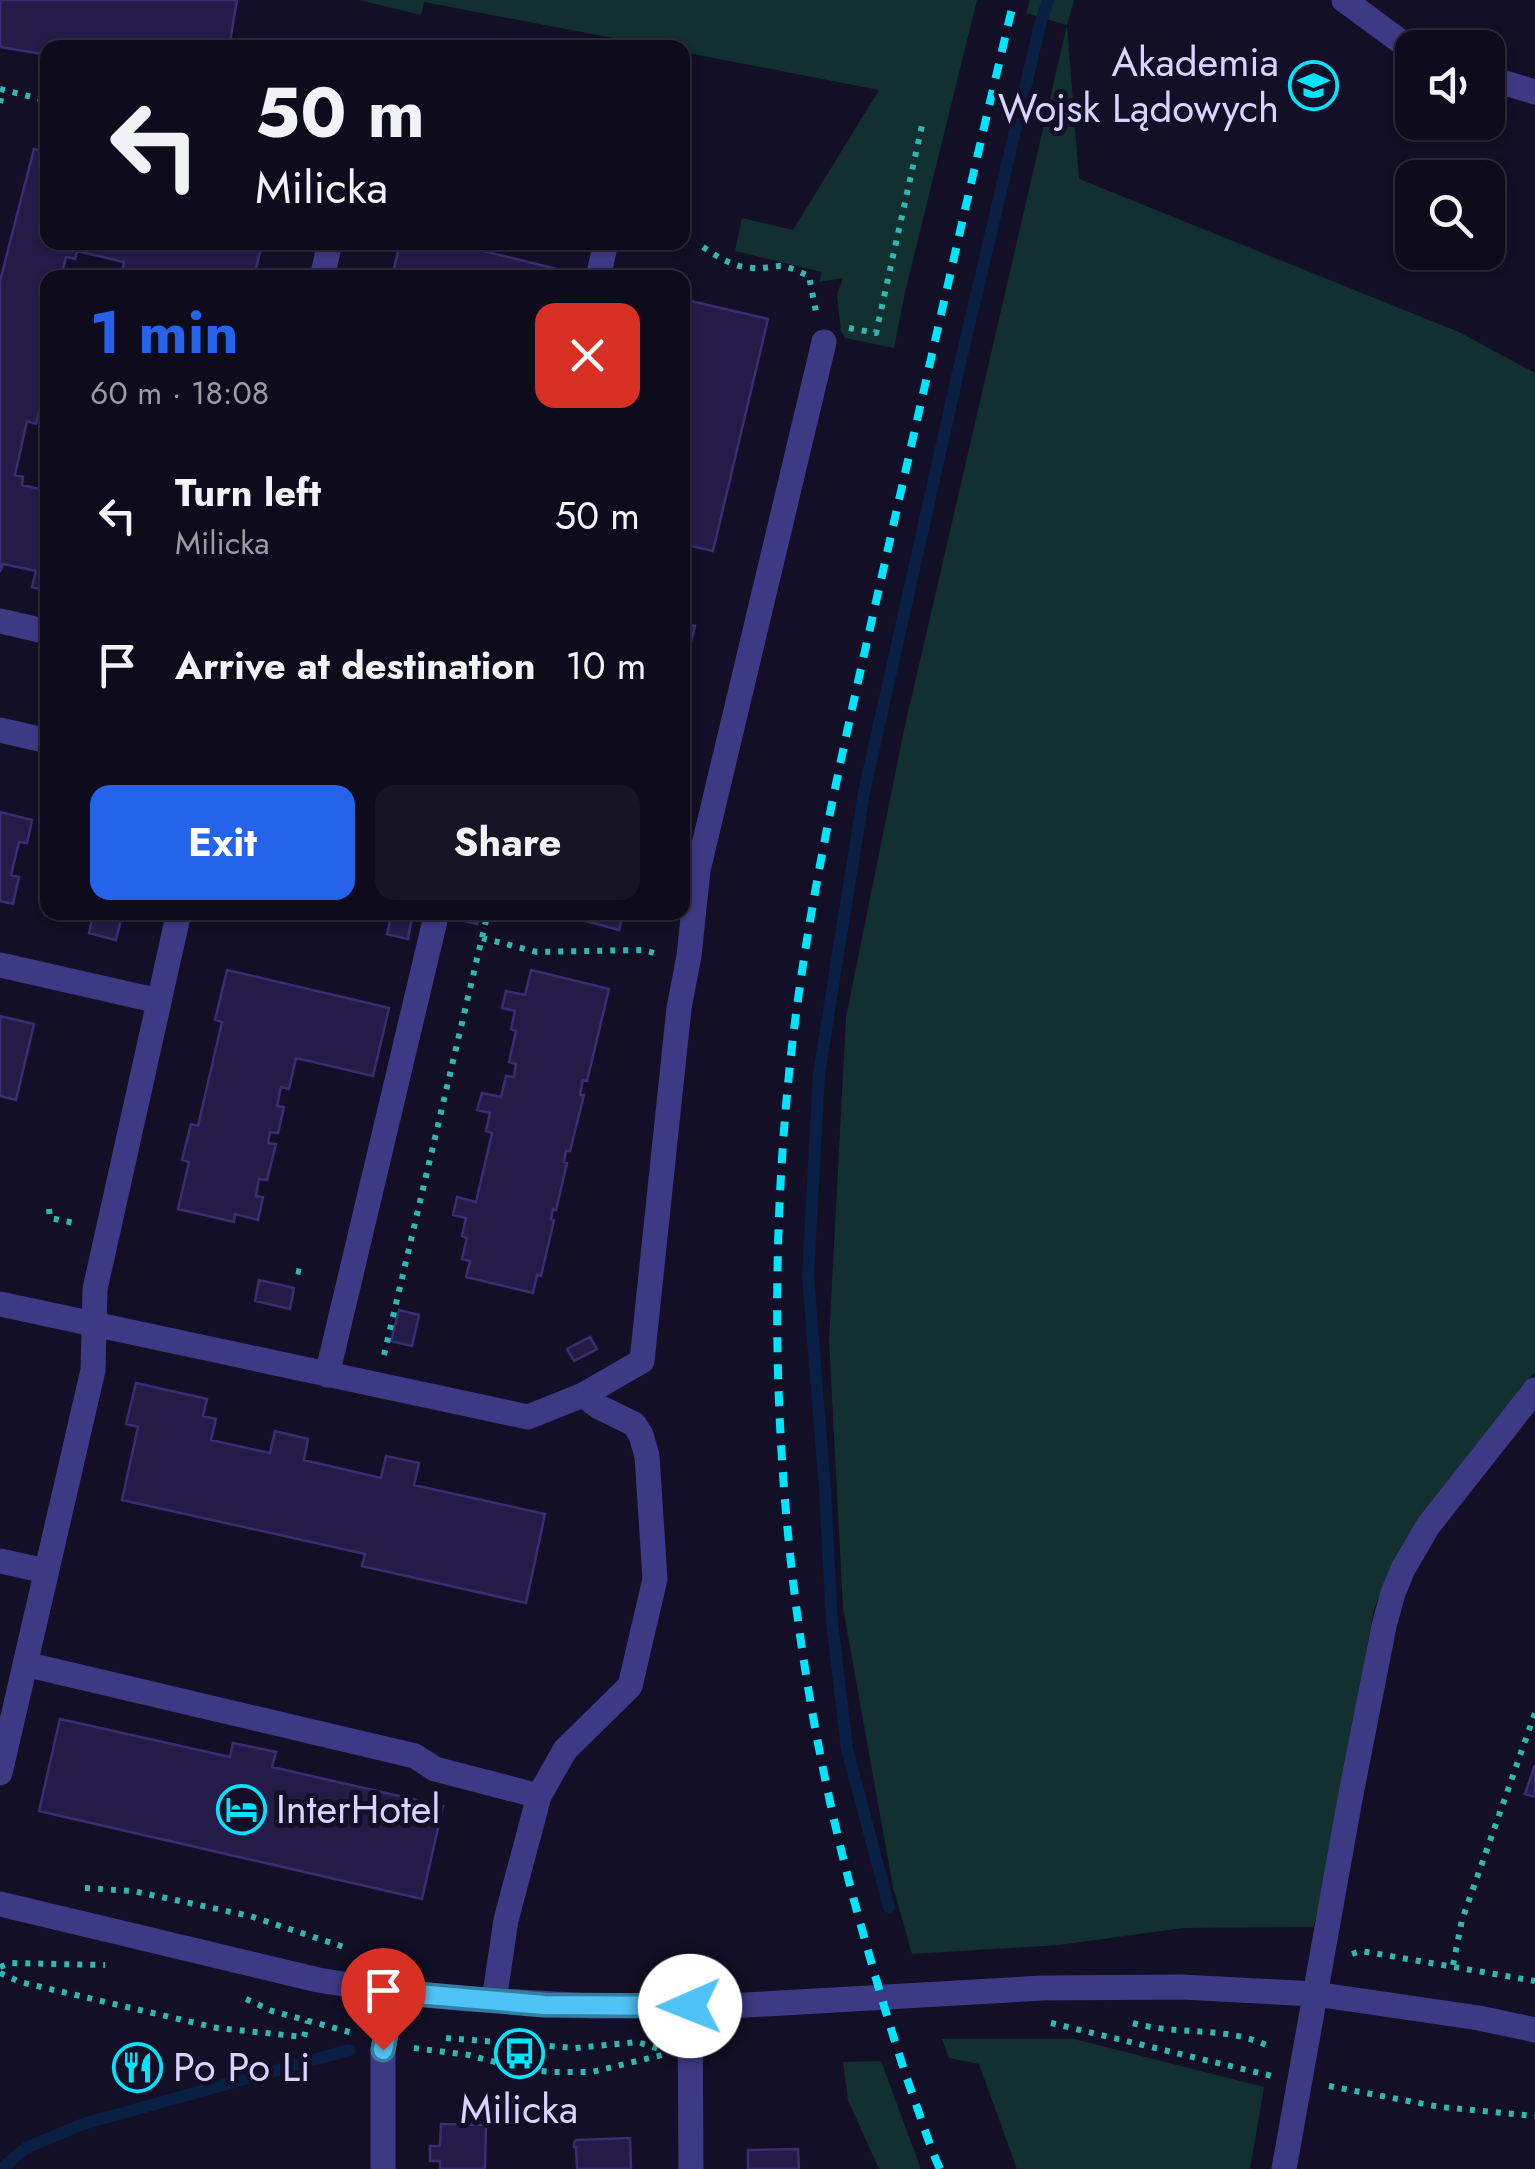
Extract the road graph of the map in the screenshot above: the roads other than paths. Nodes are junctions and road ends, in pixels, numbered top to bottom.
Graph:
1 (1344, 0) edge
2 (1395, 38) edge
3 (1505, 83) edge
4 (1535, 92) edge
5 (821, 332) road end
6 (0, 621) edge
7 (40, 630) edge
8 (0, 730) edge
9 (40, 738) edge
10 (177, 920) edge
11 (434, 920) edge
12 (0, 965) edge
13 (159, 1001) junction
14 (0, 1304) edge
15 (96, 1326) junction
16 (326, 1375) junction
17 (1535, 1390) edge
18 (583, 1395) junction
19 (0, 1561) edge
20 (46, 1571) junction
21 (25, 1664) junction
22 (0, 1773) edge
23 (539, 1796) junction
24 (0, 1904) edge
25 (394, 1992) junction
26 (1316, 1994) junction
27 (494, 2001) junction
28 (690, 2006) junction
29 (1535, 2030) edge
30 (382, 2169) edge
31 (691, 2169) edge
32 (1284, 2169) edge

1 - 2 street
3 - 4 street
5 - 18 street
6 - 7 street
8 - 9 street
10 - 13 street
11 - 16 street
12 - 13 street
13 - 15 street
14 - 15 street
15 - 16 street
15 - 20 street
16 - 18 street
17 - 26 street
18 - 23 street
19 - 20 street
20 - 21 street
21 - 22 street
21 - 23 street
23 - 27 street
24 - 25 street
25 - 27 street
25 - 30 street
26 - 28 street
26 - 29 street
26 - 32 street
27 - 28 street
28 - 31 street

